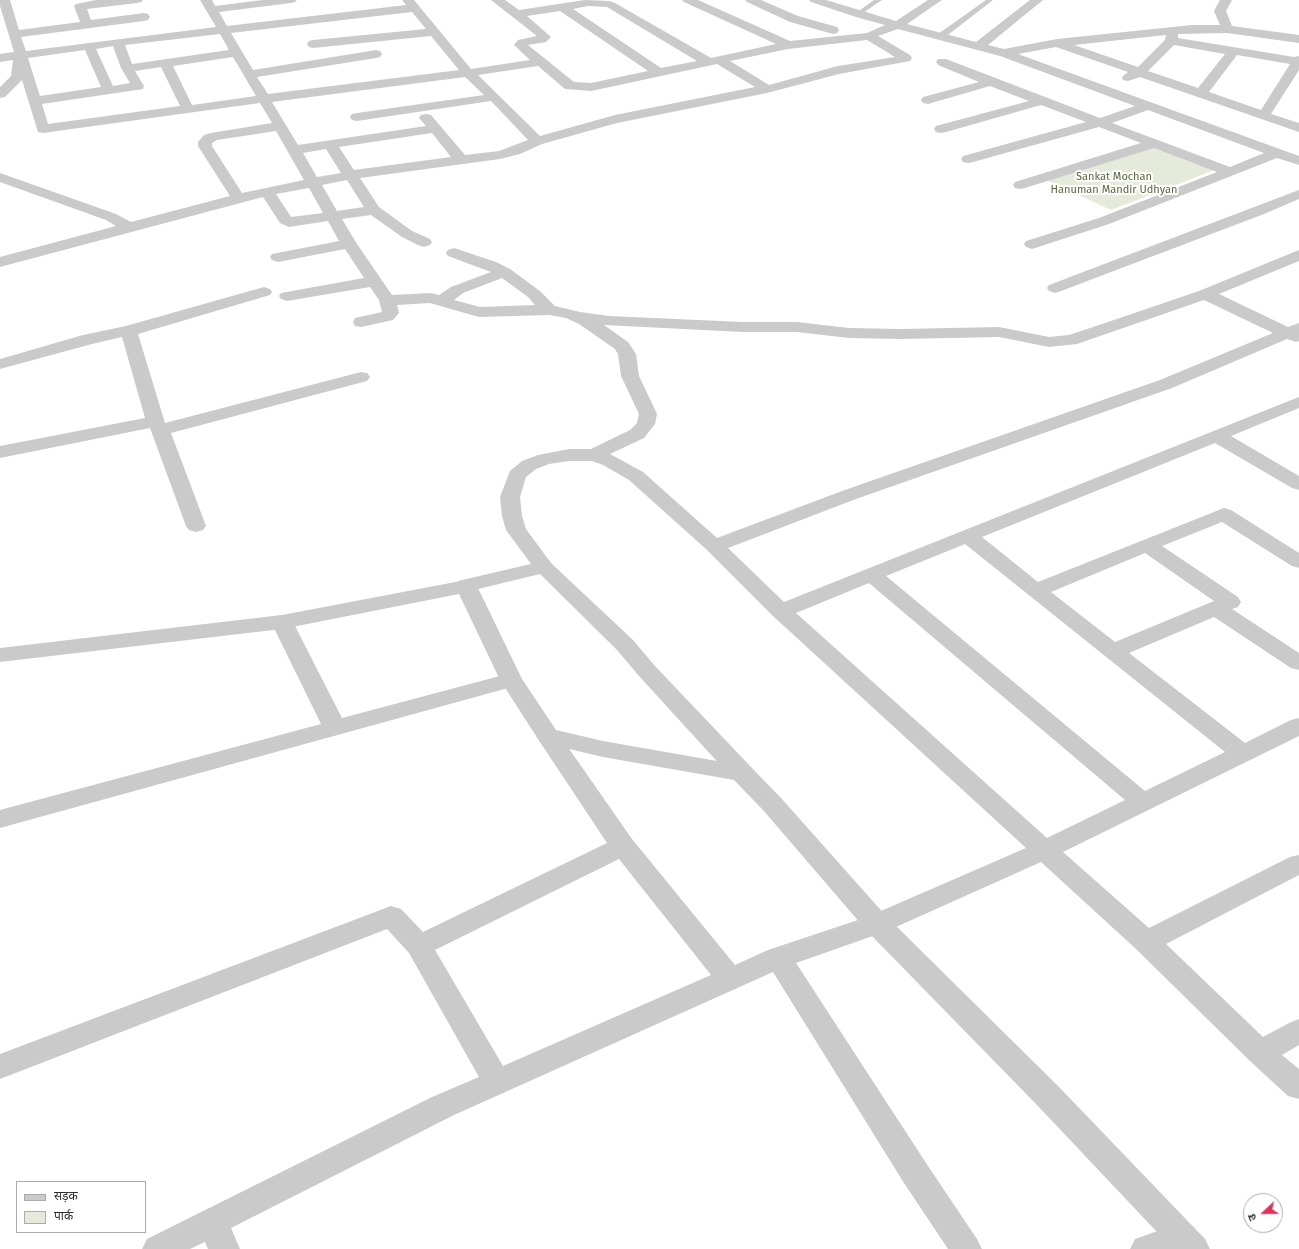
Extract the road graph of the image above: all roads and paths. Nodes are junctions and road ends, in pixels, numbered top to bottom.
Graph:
1 (4, 0) edge
2 (136, 0) edge
3 (292, 0) edge
4 (497, 0) edge
5 (688, 0) edge
6 (751, 0) edge
7 (879, 0) edge
8 (936, 0) edge
9 (990, 0) edge
10 (1037, 0) edge
11 (1226, 0) edge
12 (822, 1) edge
13 (103, 2) edge
14 (411, 4) edge
15 (208, 5) edge
16 (562, 7) junction
17 (517, 14) junction
18 (858, 14) junction
19 (5, 15) edge
20 (144, 17) junction
21 (299, 22) junction
22 (1262, 22) dead end
23 (86, 23) junction
24 (899, 24) junction
25 (1226, 25) junction
26 (833, 30) dead end
27 (223, 31) junction
28 (434, 32) junction
29 (14, 34) junction
30 (188, 34) junction
31 (869, 36) junction
32 (941, 36) junction
33 (1172, 36) junction
34 (156, 38) junction
35 (1299, 38) edge
36 (364, 40) junction
37 (118, 42) junction
38 (1057, 43) junction
39 (313, 44) junction
40 (788, 45) junction
41 (89, 46) junction
42 (979, 46) junction
43 (1232, 52) junction
44 (238, 53) junction
45 (1004, 53) junction
46 (376, 54) junction
47 (20, 56) junction
48 (202, 57) junction
49 (0, 58) edge
50 (714, 61) junction
51 (541, 62) junction
52 (942, 62) dead end
53 (1299, 62) edge
54 (165, 63) junction
55 (326, 63) junction
56 (127, 68) junction
57 (658, 72) junction
58 (1140, 72) junction
59 (468, 73) junction
60 (250, 74) junction
61 (396, 82) junction
62 (991, 82) junction
63 (1096, 88) junction
64 (336, 89) junction
65 (767, 89) junction
66 (109, 91) junction
67 (1201, 93) junction
68 (0, 94) edge
69 (494, 97) junction
70 (264, 99) junction
71 (928, 100) dead end
72 (34, 101) junction
73 (1042, 102) junction
74 (1147, 106) junction
75 (417, 107) junction
76 (188, 110) junction
77 (357, 116) junction
78 (1264, 116) junction
79 (1099, 123) junction
80 (281, 126) junction
81 (1299, 128) edge
82 (434, 129) junction
83 (941, 129) dead end
84 (373, 138) junction
85 (537, 141) junction
86 (1156, 144) junction
87 (330, 145) junction
88 (294, 150) junction
89 (1277, 153) junction
90 (968, 159) dead end
91 (461, 160) junction
92 (1299, 161) edge
93 (1231, 172) junction
94 (352, 175) junction
95 (0, 177) edge
96 (312, 182) junction
97 (1020, 184) dead end
98 (267, 191) junction
99 (1299, 194) edge
100 (238, 198) junction
101 (374, 210) junction
102 (333, 216) junction
103 (130, 228) junction
104 (424, 242) dead end
105 (349, 244) junction
106 (1032, 244) dead end
107 (454, 253) dead end
108 (1299, 255) edge
109 (278, 257) dead end
110 (0, 262) edge
111 (504, 272) junction
112 (374, 280) junction
113 (1055, 288) dead end
114 (264, 292) dead end
115 (1205, 294) junction
116 (287, 296) dead end
117 (387, 300) junction
118 (436, 300) junction
119 (549, 310) junction
120 (580, 318) junction
121 (362, 322) dead end
122 (129, 331) junction
123 (1295, 333) edge
124 (0, 364) edge
125 (361, 377) dead end
126 (1299, 402) edge
127 (158, 426) junction
128 (1216, 435) junction
129 (0, 452) edge
130 (594, 455) junction
131 (1299, 484) edge
132 (196, 526) dead end
133 (967, 536) junction
134 (1147, 545) junction
135 (714, 546) junction
136 (1299, 562) edge
137 (544, 568) junction
138 (871, 574) junction
139 (466, 586) junction
140 (1036, 590) junction
141 (1216, 608) junction
142 (781, 611) junction
143 (282, 622) junction
144 (1113, 651) junction
145 (0, 656) edge
146 (1299, 663) edge
147 (511, 680) junction
148 (1299, 726) edge
149 (335, 727) junction
150 (548, 736) junction
151 (1242, 753) junction
152 (742, 773) junction
153 (1143, 802) junction
154 (0, 819) edge
155 (624, 846) junction
156 (1045, 850) junction
157 (1299, 864) edge
158 (877, 924) junction
159 (1146, 942) junction
160 (419, 946) junction
161 (778, 958) junction
162 (731, 980) junction
163 (1299, 1031) edge
164 (1260, 1053) junction
165 (0, 1068) edge
166 (497, 1082) junction
167 (1299, 1087) edge
168 (218, 1236) edge
169 (1189, 1243) edge
170 (158, 1249) edge
171 (966, 1249) edge
172 (1146, 1249) edge

1 - 19 street
2 - 13 street
2 - 20 street
3 - 15 street
4 - 17 street
5 - 40 street
6 - 26 street
7 - 18 lane
8 - 24 street
9 - 32 lane
10 - 42 street
11 - 25 street
12 - 18 street
13 - 23 street
14 - 21 street
14 - 28 street
15 - 27 street
16 - 17 street
16 - 50 street
16 - 57 street
17 - 51 street
18 - 24 street
19 - 29 street
20 - 23 street
20 - 34 street
21 - 27 street
21 - 39 street
22 - 25 street
23 - 29 street
24 - 31 street
24 - 32 street
25 - 33 street
25 - 35 street
27 - 30 street
27 - 44 street
28 - 36 street
28 - 59 street
29 - 47 street
30 - 34 street
30 - 48 street
31 - 40 street
31 - 65 street
32 - 42 street
33 - 38 street
33 - 43 street
33 - 58 street
34 - 37 street
36 - 39 street
36 - 46 street
37 - 41 street
37 - 56 street
38 - 45 street
38 - 58 street
39 - 55 street
40 - 50 street
41 - 47 street
41 - 66 street
42 - 45 street
43 - 53 street
43 - 67 street
44 - 48 street
44 - 60 street
45 - 63 street
46 - 55 street
46 - 61 street
47 - 49 street
47 - 68 street
47 - 72 street
48 - 54 street
50 - 57 street
50 - 65 street
51 - 57 street
51 - 59 street
52 - 62 street
53 - 78 street
54 - 56 street
54 - 76 street
55 - 60 street
56 - 66 street
58 - 63 street
58 - 67 street
59 - 61 street
59 - 69 street
60 - 70 street
61 - 64 street
62 - 71 street
62 - 73 street
63 - 74 street
64 - 70 street
64 - 77 street
65 - 85 street
66 - 72 street
67 - 78 street
69 - 75 street
69 - 85 street
70 - 76 street
70 - 80 street
72 - 76 street
73 - 79 street
73 - 83 street
74 - 79 street
74 - 89 street
75 - 77 street
75 - 82 street
77 - 84 street
78 - 81 street
79 - 86 street
79 - 90 street
80 - 88 street
80 - 100 street
82 - 84 street
82 - 91 street
84 - 87 street
85 - 91 street
86 - 93 street
86 - 97 street
87 - 88 street
87 - 94 street
88 - 96 street
89 - 92 street
89 - 93 street
91 - 94 street
93 - 106 street
94 - 96 street
94 - 101 street
95 - 103 street
96 - 98 street
96 - 102 street
98 - 100 street
98 - 102 street
99 - 113 street
100 - 103 street
101 - 102 street
101 - 104 street
102 - 105 street
103 - 110 street
105 - 109 street
105 - 112 street
107 - 111 street
108 - 115 street
111 - 118 street
111 - 119 street
112 - 116 street
112 - 117 street
114 - 122 street
115 - 120 street
115 - 123 street
117 - 118 street
117 - 121 street
118 - 119 street
119 - 120 street
120 - 130 street
122 - 124 street
122 - 127 street
123 - 135 street
125 - 127 street
126 - 128 street
127 - 129 street
127 - 132 street
128 - 131 street
128 - 133 street
130 - 135 street
130 - 137 street
133 - 138 street
133 - 140 street
134 - 136 street
134 - 140 street
134 - 141 street
135 - 142 street
137 - 139 street
137 - 152 street
138 - 142 street
138 - 153 street
139 - 143 street
139 - 147 street
140 - 144 street
141 - 144 street
141 - 146 street
142 - 156 street
143 - 145 street
143 - 149 street
144 - 151 street
147 - 149 street
147 - 150 street
148 - 151 street
149 - 154 street
150 - 152 street
150 - 155 street
151 - 153 street
152 - 158 street
153 - 156 street
155 - 160 street
155 - 162 street
156 - 158 street
156 - 159 street
157 - 159 street
158 - 161 street
158 - 169 street
159 - 164 street
160 - 165 street
160 - 166 street
161 - 162 street
161 - 171 street
162 - 166 street
163 - 164 street
164 - 167 street
166 - 168 street
168 - 170 street
169 - 172 street

